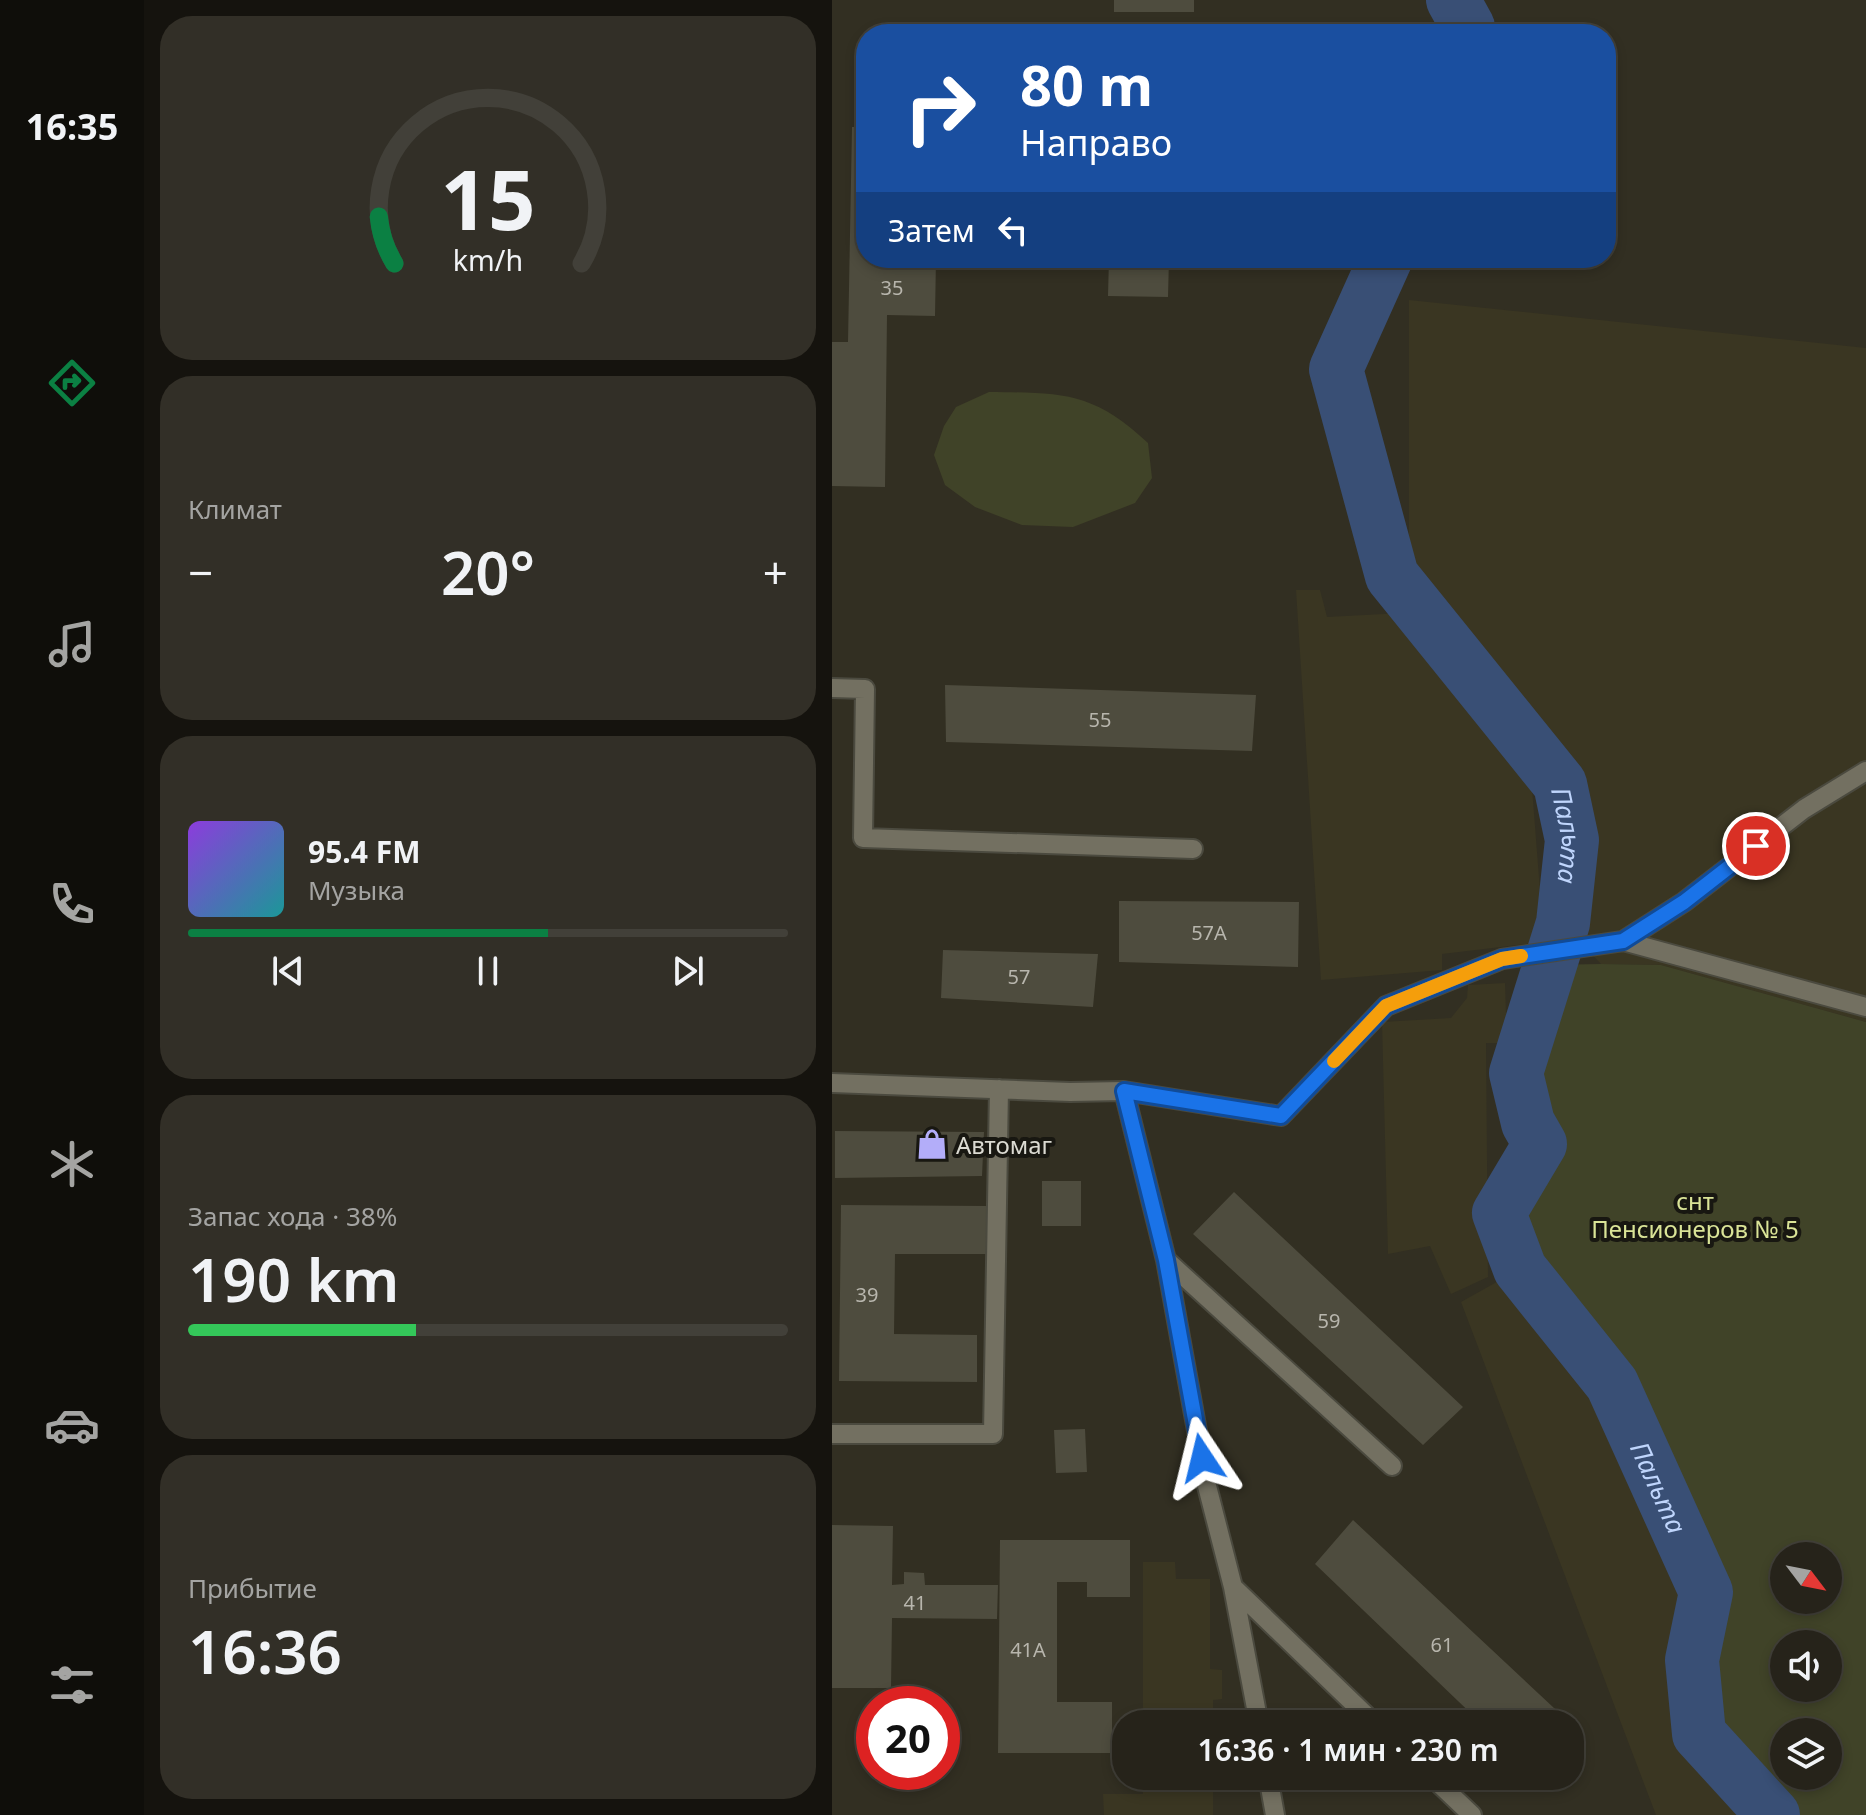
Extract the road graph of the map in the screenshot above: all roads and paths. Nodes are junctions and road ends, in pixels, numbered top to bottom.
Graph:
1 (832, 688) edge
2 (1866, 771) edge
3 (1193, 849) dead end
4 (1623, 941) junction
5 (1866, 1007) edge
6 (832, 1083) edge
7 (999, 1089) junction
8 (1124, 1091) junction
9 (1166, 1260) junction
10 (832, 1434) edge
11 (1392, 1466) dead end
12 (1233, 1587) junction
13 (1256, 1710) edge
14 (1360, 1710) edge
15 (1271, 1790) edge
16 (1446, 1790) edge
17 (1275, 1815) edge
18 (1472, 1815) edge

1 - 3 lane
2 - 4 lane
4 - 5 lane
4 - 8 lane
6 - 7 lane
7 - 8 lane
7 - 10 lane
8 - 9 lane
9 - 11 lane
9 - 12 lane
12 - 13 lane
12 - 14 lane
15 - 17 lane
16 - 18 lane

